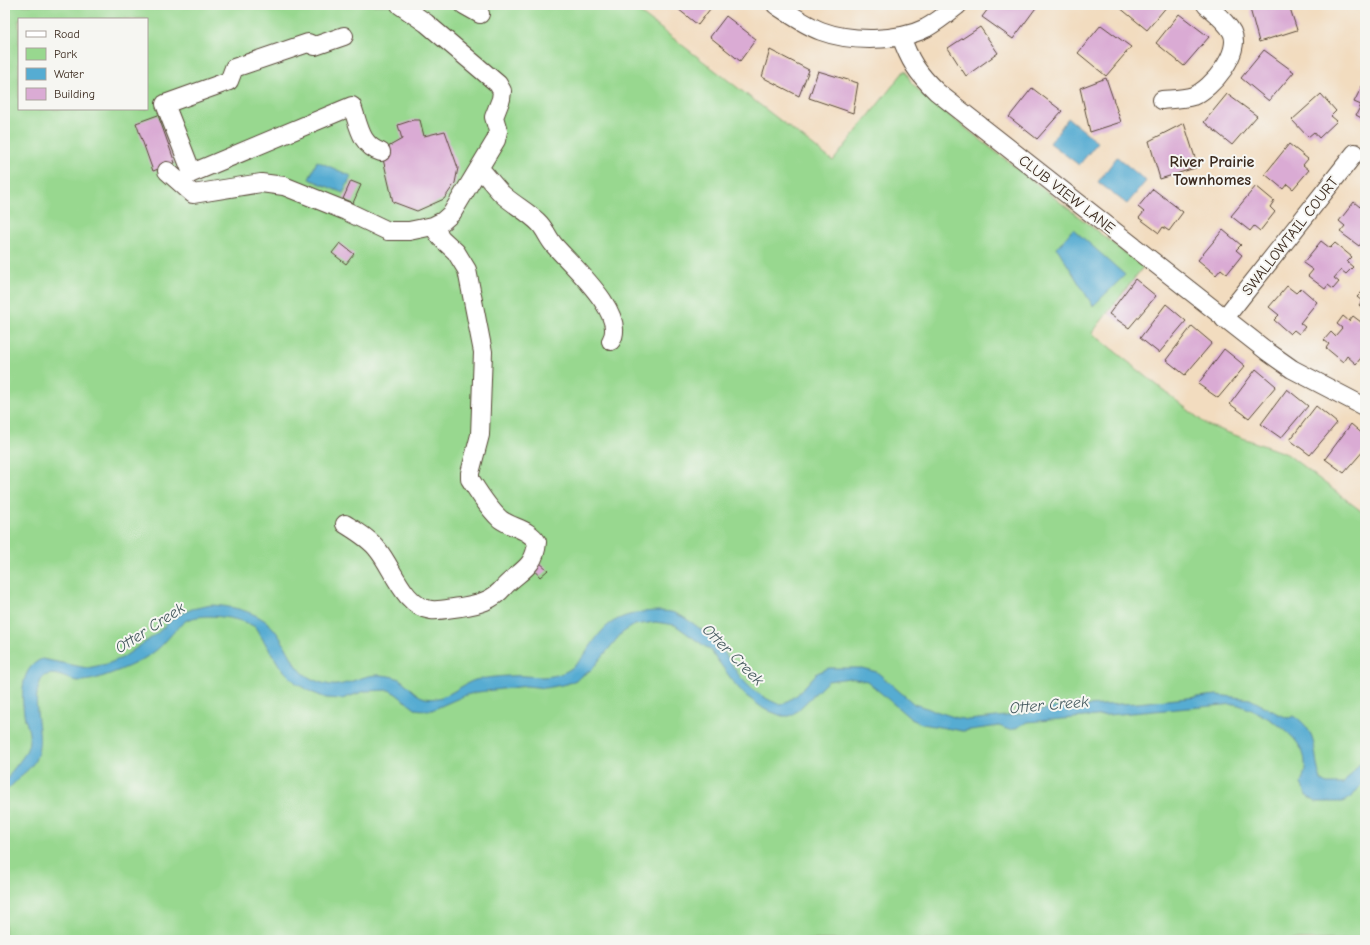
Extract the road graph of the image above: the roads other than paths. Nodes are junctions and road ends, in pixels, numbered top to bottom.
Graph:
1 (400, 5) edge
2 (464, 5) edge
3 (776, 5) edge
4 (958, 5) edge
5 (1206, 5) edge
6 (480, 14) dead end
7 (344, 36) dead end
8 (901, 36) junction
9 (1162, 100) dead end
10 (381, 152) dead end
11 (1355, 153) dead end
12 (480, 169) junction
13 (167, 171) dead end
14 (433, 226) junction
15 (1224, 319) junction
16 (610, 341) dead end
17 (1365, 406) edge
18 (344, 524) dead end

1 - 12 street
2 - 6 street
3 - 8 street
4 - 8 street
5 - 9 street
7 - 10 street
8 - 15 street, CLUB VIEW LANE
11 - 15 street, SWALLOWTAIL COURT
12 - 14 street
12 - 16 street
13 - 14 street
14 - 18 street
15 - 17 street, CLUB VIEW LANE

